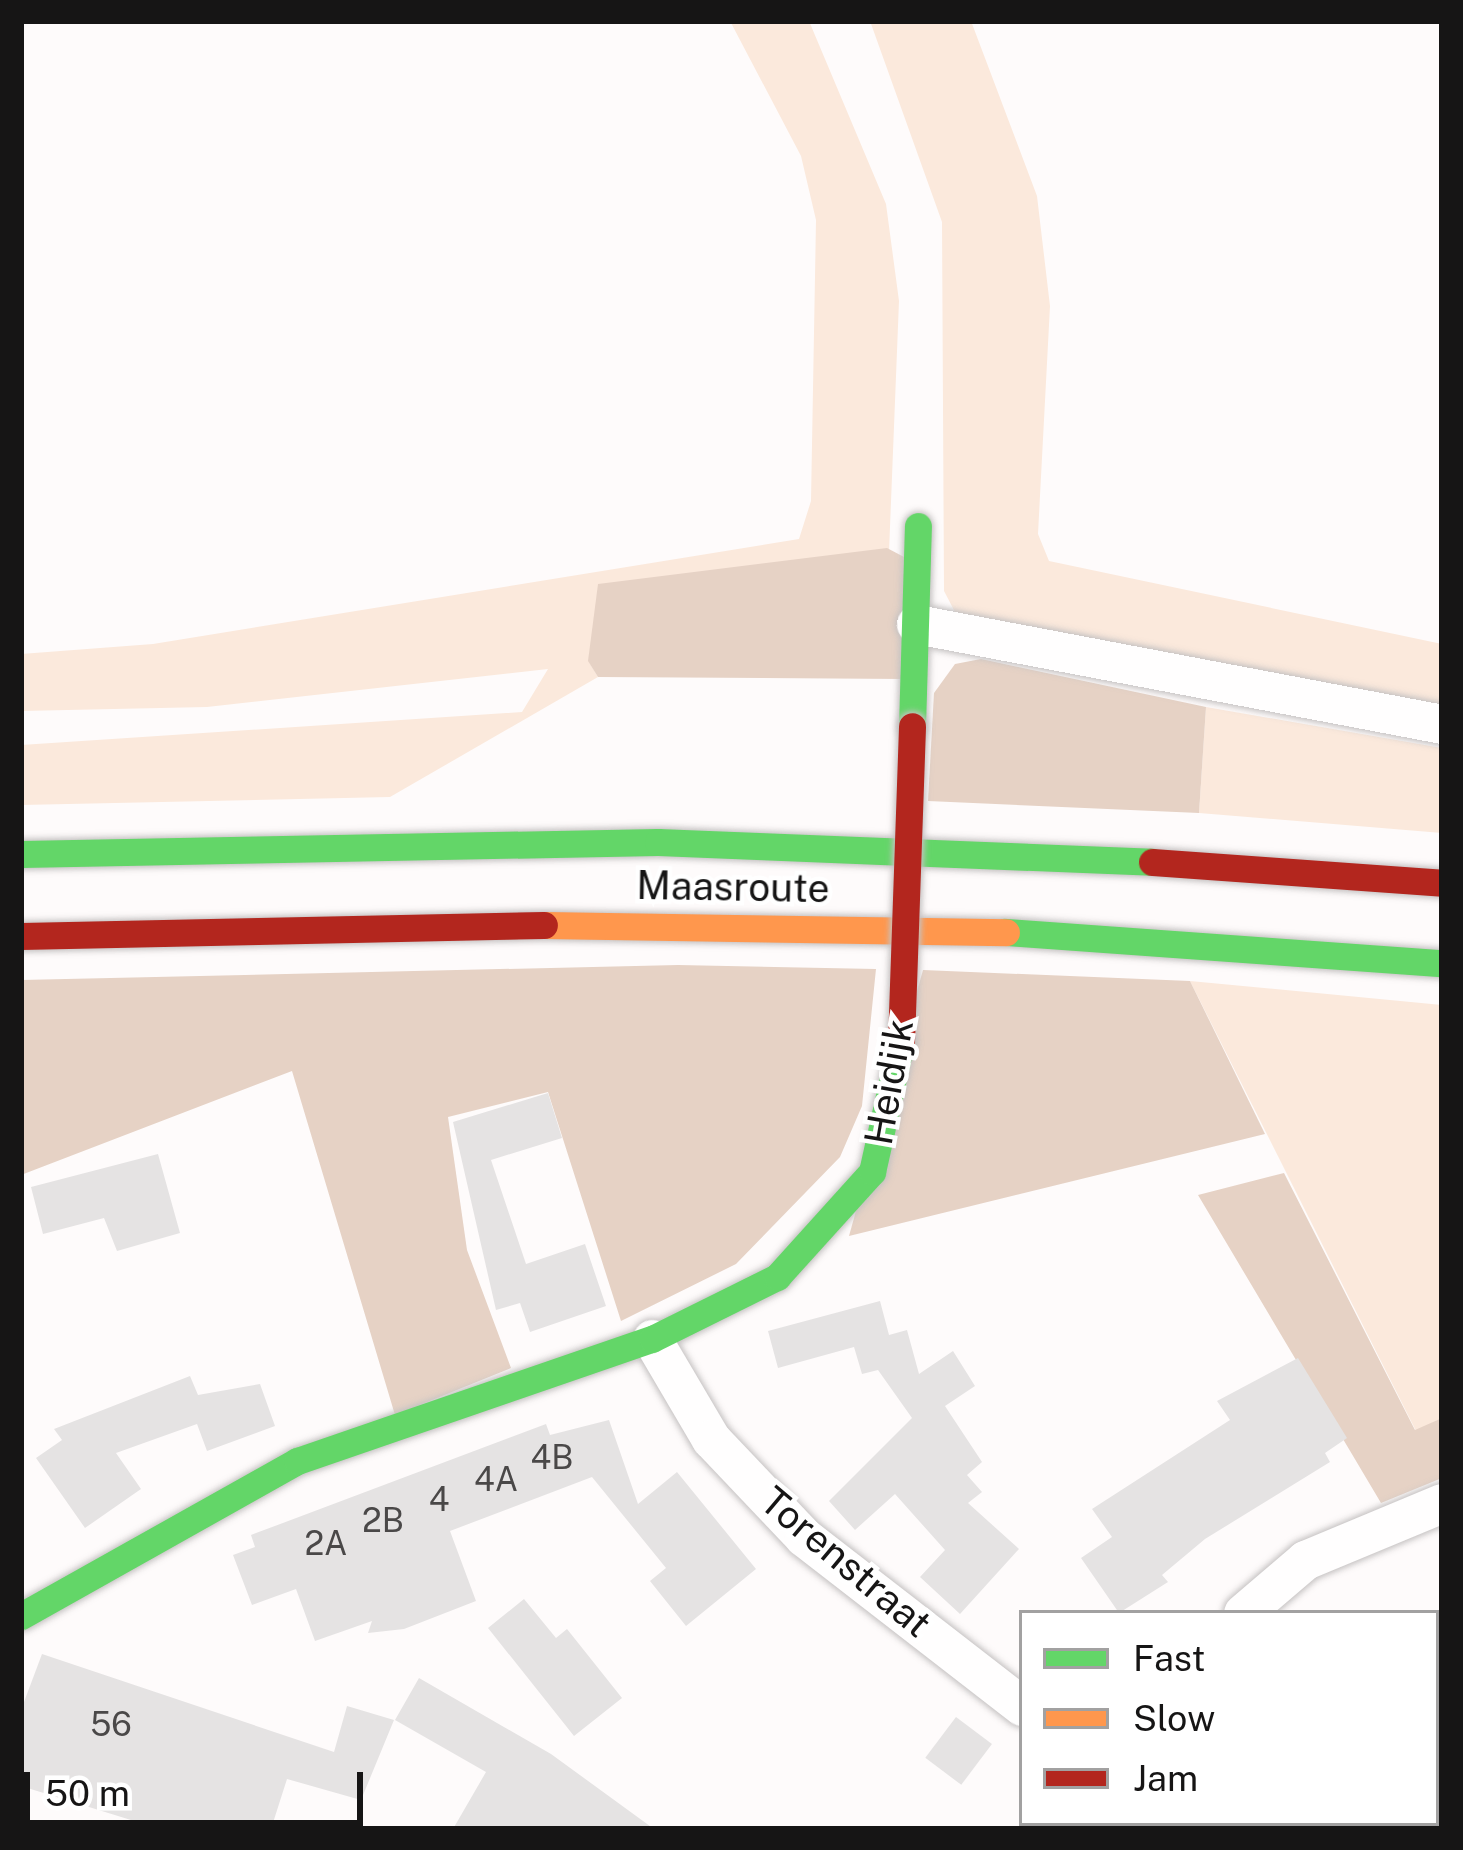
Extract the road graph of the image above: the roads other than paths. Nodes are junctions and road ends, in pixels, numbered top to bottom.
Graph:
1 (918, 526) dead end
2 (916, 624) junction
3 (1442, 724) edge
4 (21, 854) edge
5 (1442, 883) edge
6 (21, 936) edge
7 (1442, 963) edge
8 (652, 1340) junction
9 (1442, 1503) edge
10 (1247, 1610) edge
11 (21, 1616) edge
12 (1019, 1704) edge

1 - 2 main road, Heidijk
2 - 3 street
2 - 8 main road, Heidijk, bridge
4 - 5 main road, Maasroute
6 - 7 main road, Maasroute
8 - 11 main road, Heidijk
8 - 12 street, Torenstraat
9 - 10 street

